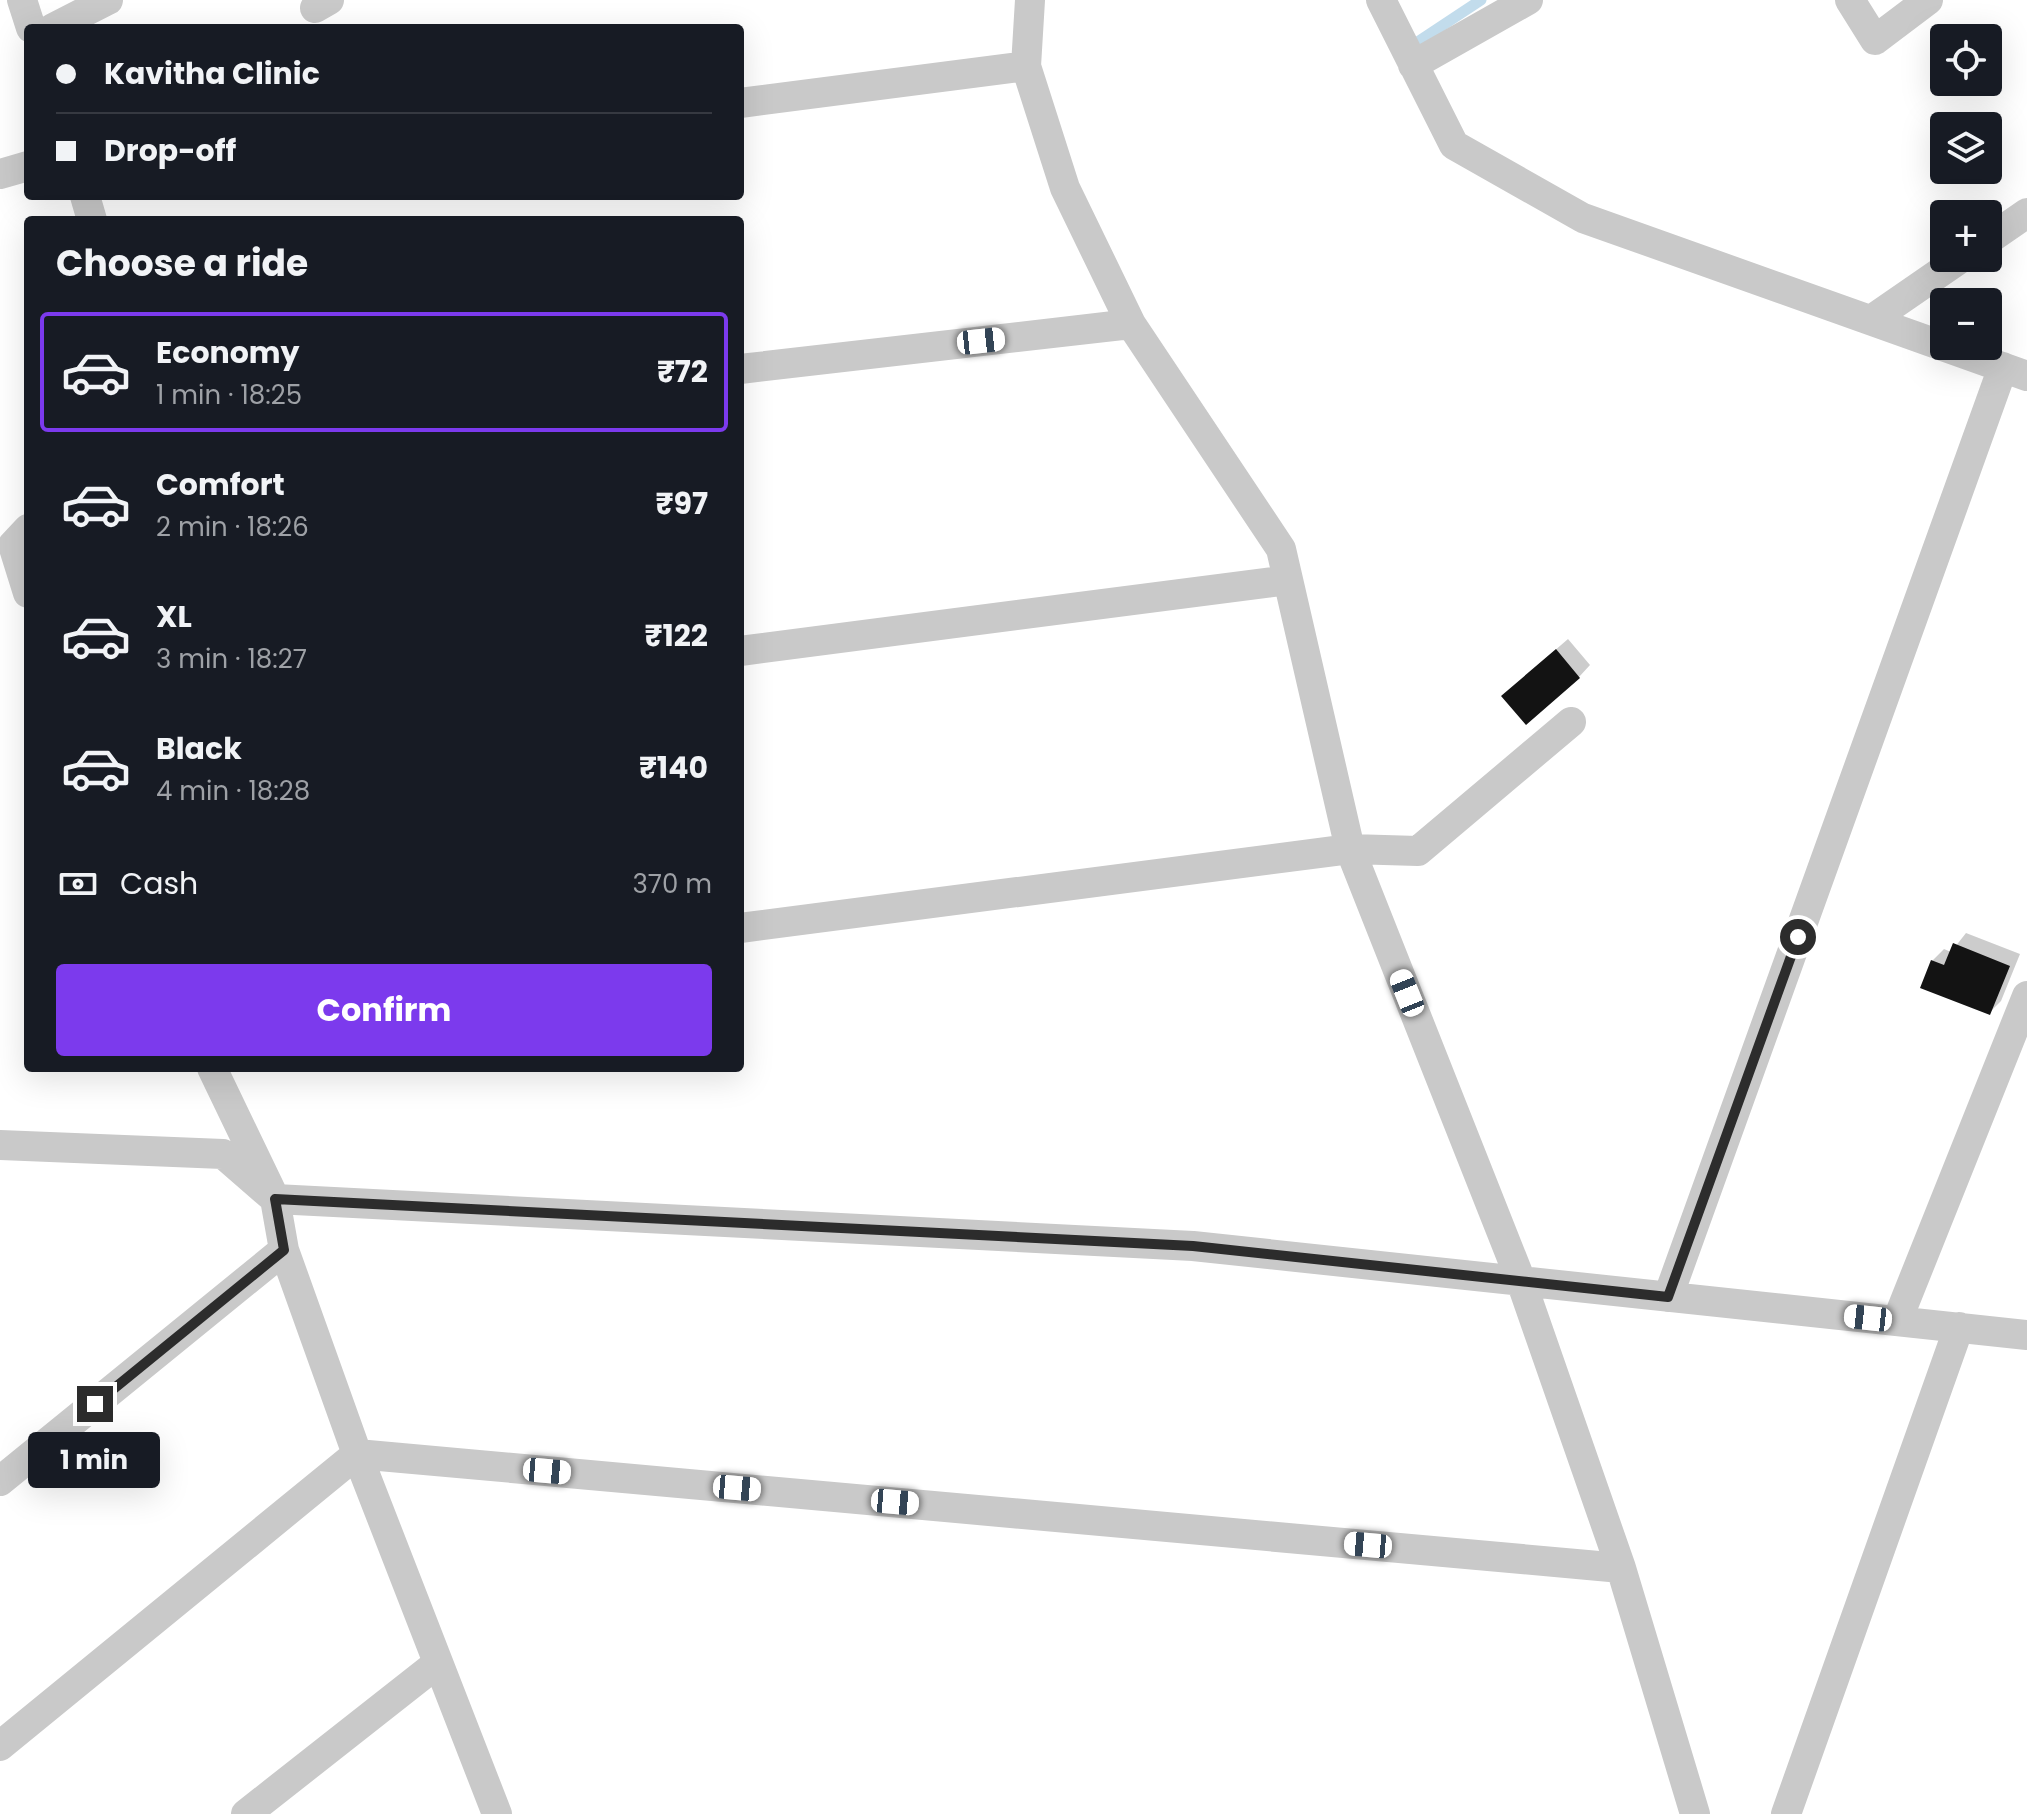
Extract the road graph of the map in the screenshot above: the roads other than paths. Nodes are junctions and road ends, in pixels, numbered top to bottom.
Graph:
1 (22, 0) edge
2 (108, 0) edge
3 (1030, 0) edge
4 (1381, 0) edge
5 (1528, 0) edge
6 (1850, 0) edge
7 (1928, 0) edge
8 (30, 24) edge
9 (61, 24) edge
10 (1413, 65) junction
11 (1026, 66) junction
12 (744, 102) edge
13 (24, 167) edge
14 (0, 174) edge
15 (2027, 213) edge
16 (2002, 230) edge
17 (1941, 272) edge
18 (1871, 320) junction
19 (1131, 324) junction
20 (744, 369) edge
21 (2015, 372) edge
22 (14, 541) edge
23 (24, 578) edge
24 (1288, 580) junction
25 (744, 650) edge
26 (1571, 722) dead end
27 (1350, 849) junction
28 (744, 927) edge
29 (2027, 996) edge
30 (214, 1072) edge
31 (0, 1145) edge
32 (275, 1199) junction
33 (284, 1250) junction
34 (1521, 1281) junction
35 (1668, 1297) junction
36 (1897, 1321) junction
37 (1959, 1327) junction
38 (2027, 1335) edge
39 (357, 1454) junction
40 (0, 1481) edge
41 (1621, 1568) junction
42 (438, 1663) junction
43 (0, 1746) edge
44 (246, 1814) edge
45 (497, 1814) edge
46 (1695, 1814) edge
47 (1786, 1814) edge

1 - 8 street
2 - 9 street
3 - 11 street
4 - 10 street
5 - 10 street
6 - 7 street
10 - 18 street
11 - 12 street
11 - 19 street
13 - 14 street
15 - 16 street
17 - 18 street
18 - 21 street
19 - 20 street
19 - 24 street
21 - 35 street
22 - 23 street
24 - 25 street
24 - 27 street
26 - 27 street
27 - 28 street
27 - 34 street
29 - 36 street
30 - 32 street
31 - 32 street
32 - 33 street
32 - 34 street
33 - 39 street
33 - 40 street
34 - 35 street
34 - 41 street
35 - 36 street
36 - 37 street
37 - 38 street
37 - 47 street
39 - 41 street
39 - 42 street
39 - 43 street
41 - 46 street
42 - 44 street
42 - 45 street

